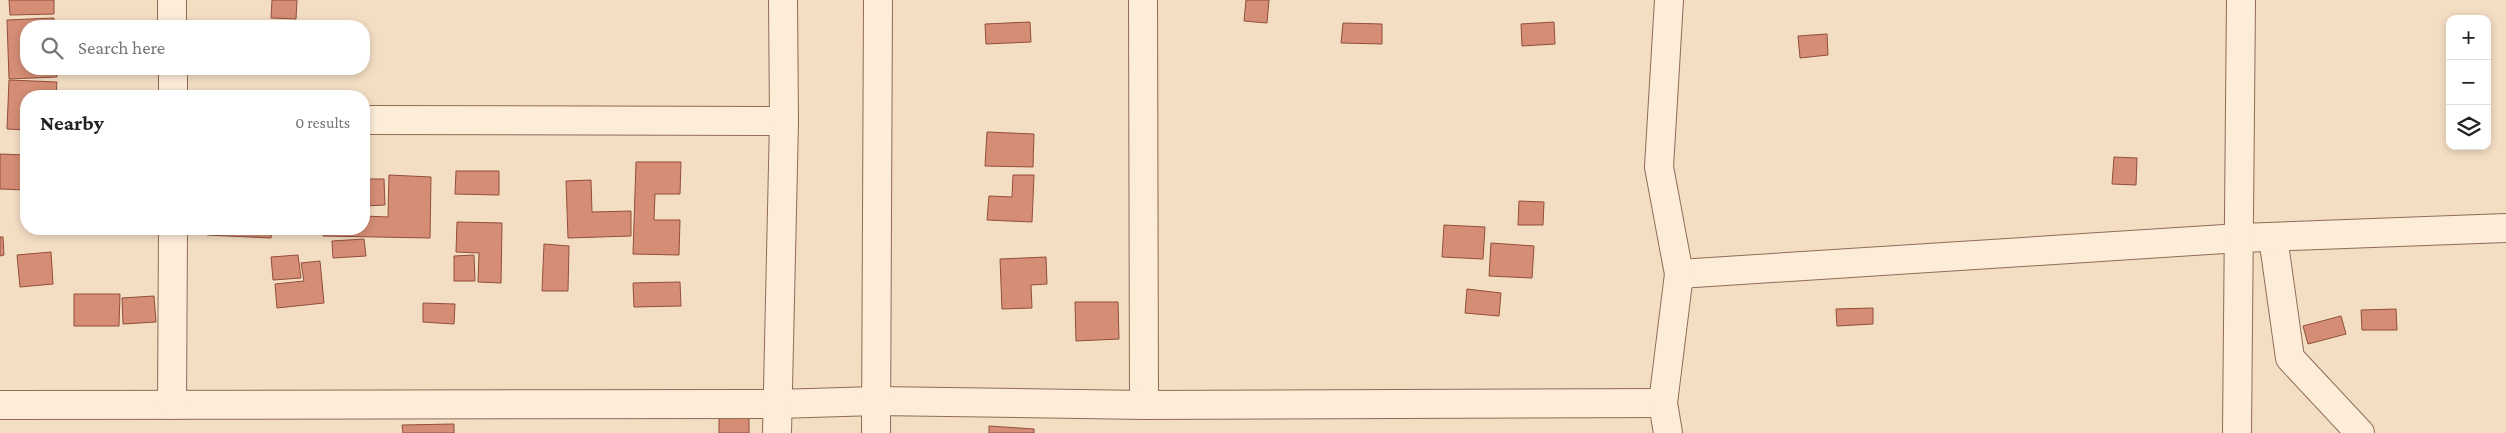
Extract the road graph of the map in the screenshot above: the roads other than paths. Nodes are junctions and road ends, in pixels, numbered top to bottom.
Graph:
1 (172, 0) edge
2 (783, 0) edge
3 (878, 0) edge
4 (1144, 0) edge
5 (1669, 0) edge
6 (2241, 0) edge
7 (172, 20) edge
8 (173, 75) edge
9 (173, 90) edge
10 (370, 120) edge
11 (784, 121) junction
12 (2506, 228) edge
13 (173, 235) edge
14 (2273, 236) junction
15 (2240, 238) junction
16 (1679, 274) junction
17 (876, 401) junction
18 (1663, 403) junction
19 (172, 404) junction
20 (777, 404) junction
21 (0, 405) edge
22 (1144, 405) junction
23 (777, 433) edge
24 (876, 433) edge
25 (1668, 433) edge
26 (2237, 433) edge
27 (2360, 433) edge

1 - 7 street
2 - 11 street
3 - 17 street
4 - 22 street
5 - 16 street
6 - 15 street
8 - 9 street
10 - 11 street
11 - 20 street
12 - 14 street
13 - 19 street
14 - 15 street
14 - 27 street
15 - 16 street
15 - 26 street
16 - 18 street
17 - 20 street
17 - 22 street
17 - 24 street
18 - 22 street
18 - 25 street
19 - 20 street
19 - 21 street
20 - 23 street

